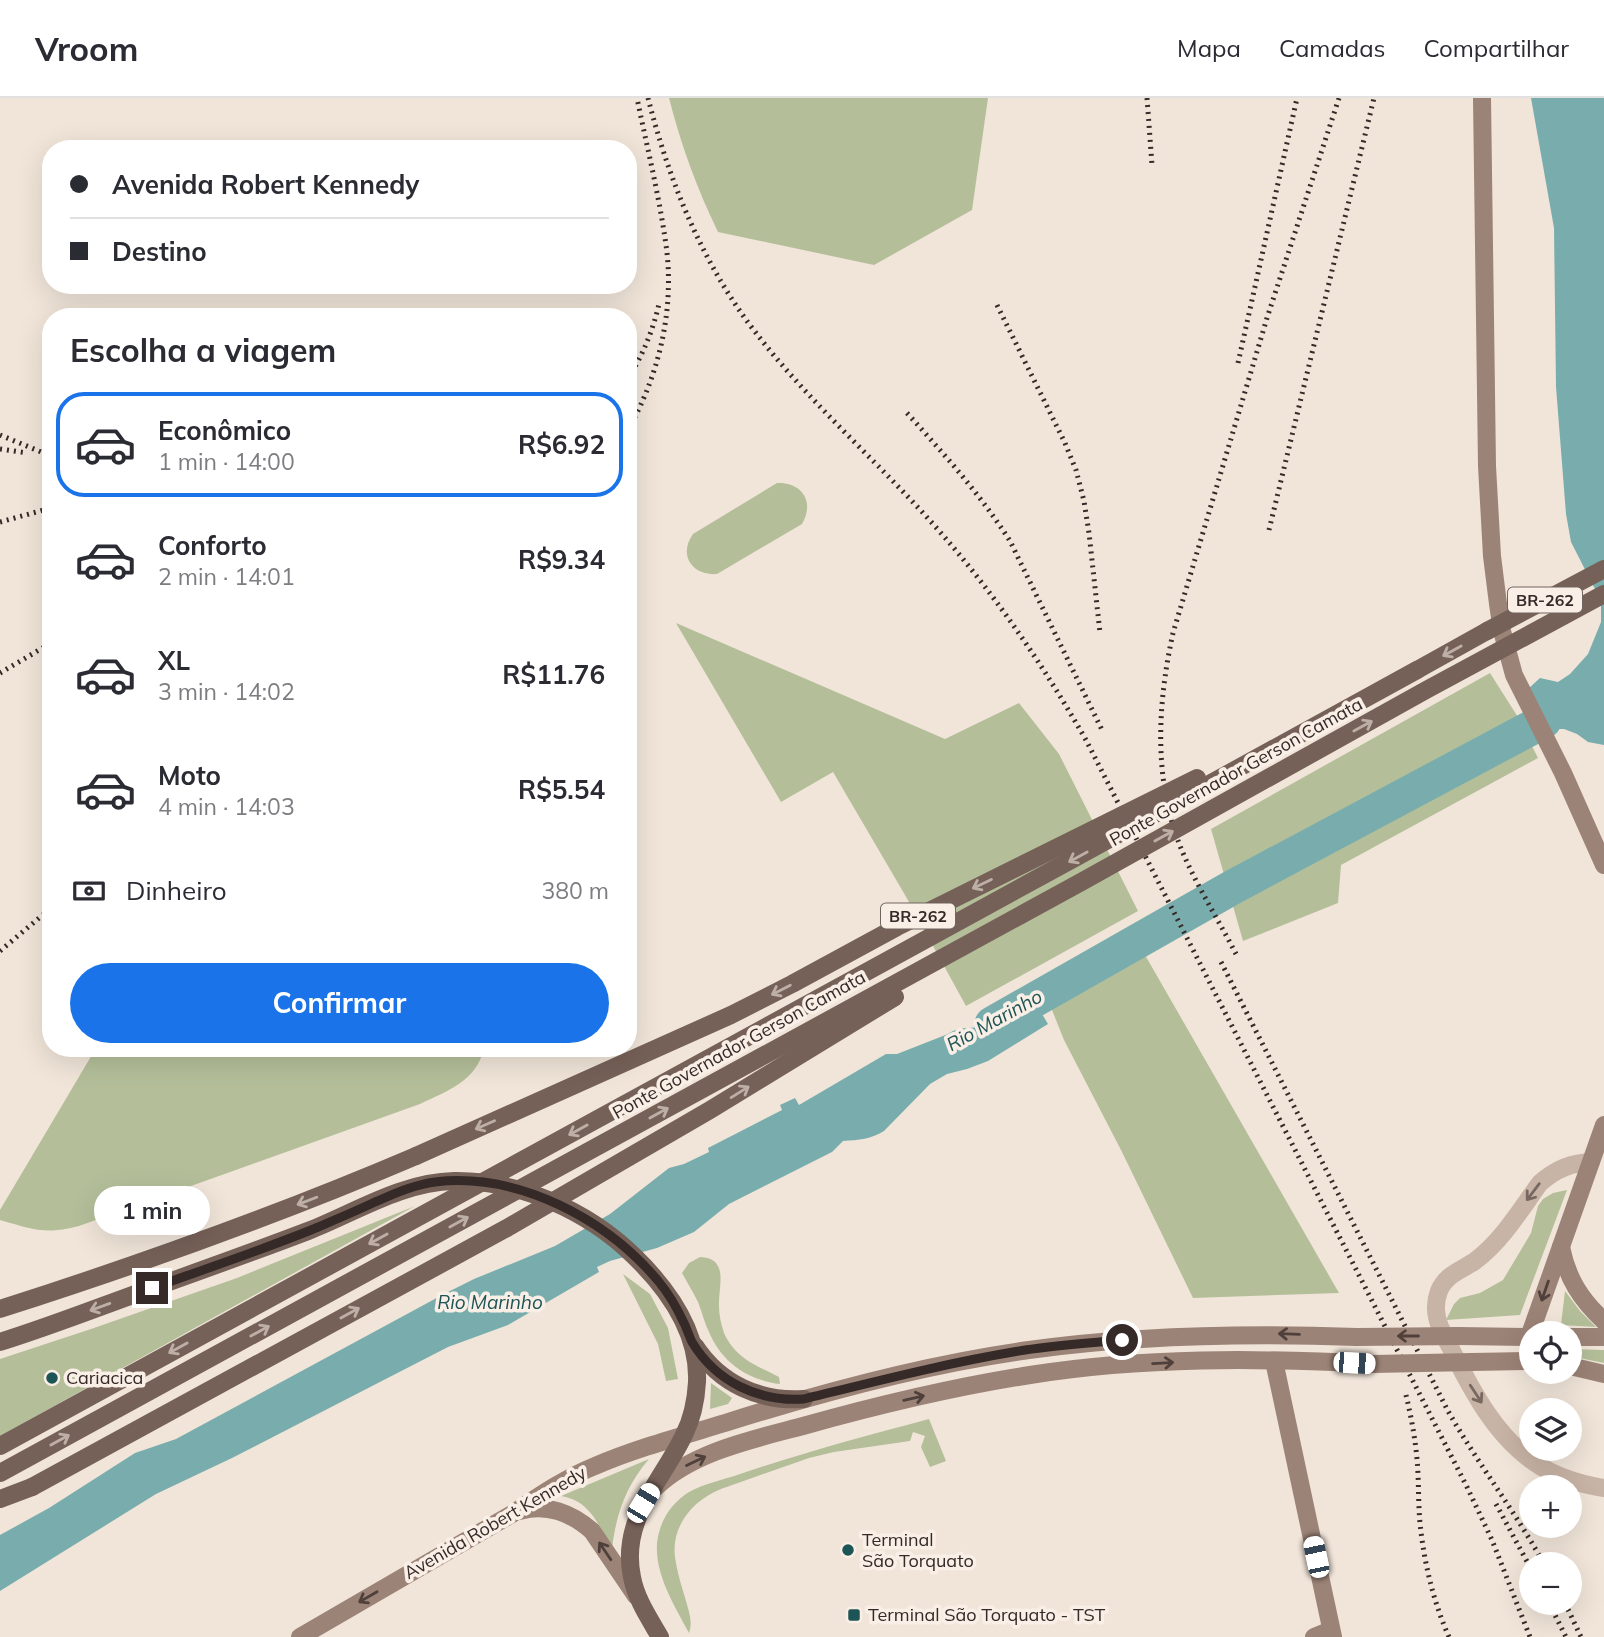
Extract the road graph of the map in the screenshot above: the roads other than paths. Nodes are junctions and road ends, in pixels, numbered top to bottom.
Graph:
1 (1482, 98) edge
2 (1604, 569) edge
3 (1604, 594) edge
4 (1417, 670) junction
5 (1604, 864) edge
6 (1083, 881) junction
7 (1604, 1125) edge
8 (1591, 1162) junction
9 (1561, 1246) junction
10 (0, 1309) edge
11 (1535, 1321) edge
12 (1604, 1321) edge
13 (1519, 1337) edge
14 (1582, 1337) edge
15 (1604, 1337) edge
16 (691, 1340) junction
17 (0, 1342) edge
18 (1274, 1361) junction
19 (1519, 1361) edge
20 (1582, 1369) edge
21 (1604, 1374) edge
22 (804, 1399) junction
23 (684, 1436) junction
24 (0, 1446) edge
25 (0, 1473) edge
26 (1604, 1488) edge
27 (0, 1499) edge
28 (643, 1503) junction
29 (512, 1514) junction
30 (644, 1608) junction
31 (1332, 1633) edge
32 (300, 1637) edge
33 (660, 1637) edge
34 (1314, 1637) edge

1 - 5 main road
2 -> 4 main road, Ponte Governador Gerson Camata / BR-262, bridge
6 -> 3 main road, Ponte Governador Gerson Camata / BR-262, bridge
4 -> 10 main road, BR-262, bridge
4 -> 24 main road, Ponte Governador Gerson Camata, bridge
25 -> 6 main road, Ponte Governador Gerson Camata, bridge
27 -> 6 main road, bridge
7 - 8 main road
8 - 9 main road
8 -> 26 street
9 -> 11 main road
9 - 12 main road
13 -> 22 main road, Avenida Robert Kennedy, bridge
14 - 15 main road
16 -> 17 main road
16 - 22 main road
16 - 23 main road
18 - 19 main road, bridge
28 -> 18 main road
18 - 31 main road
20 - 21 main road
22 - 23 main road, Avenida Robert Kennedy
23 - 28 main road
23 - 29 main road, Avenida Robert Kennedy
28 - 30 main road
30 -> 29 main road
29 -> 32 main road, Avenida Robert Kennedy
30 - 33 main road
31 - 34 main road

